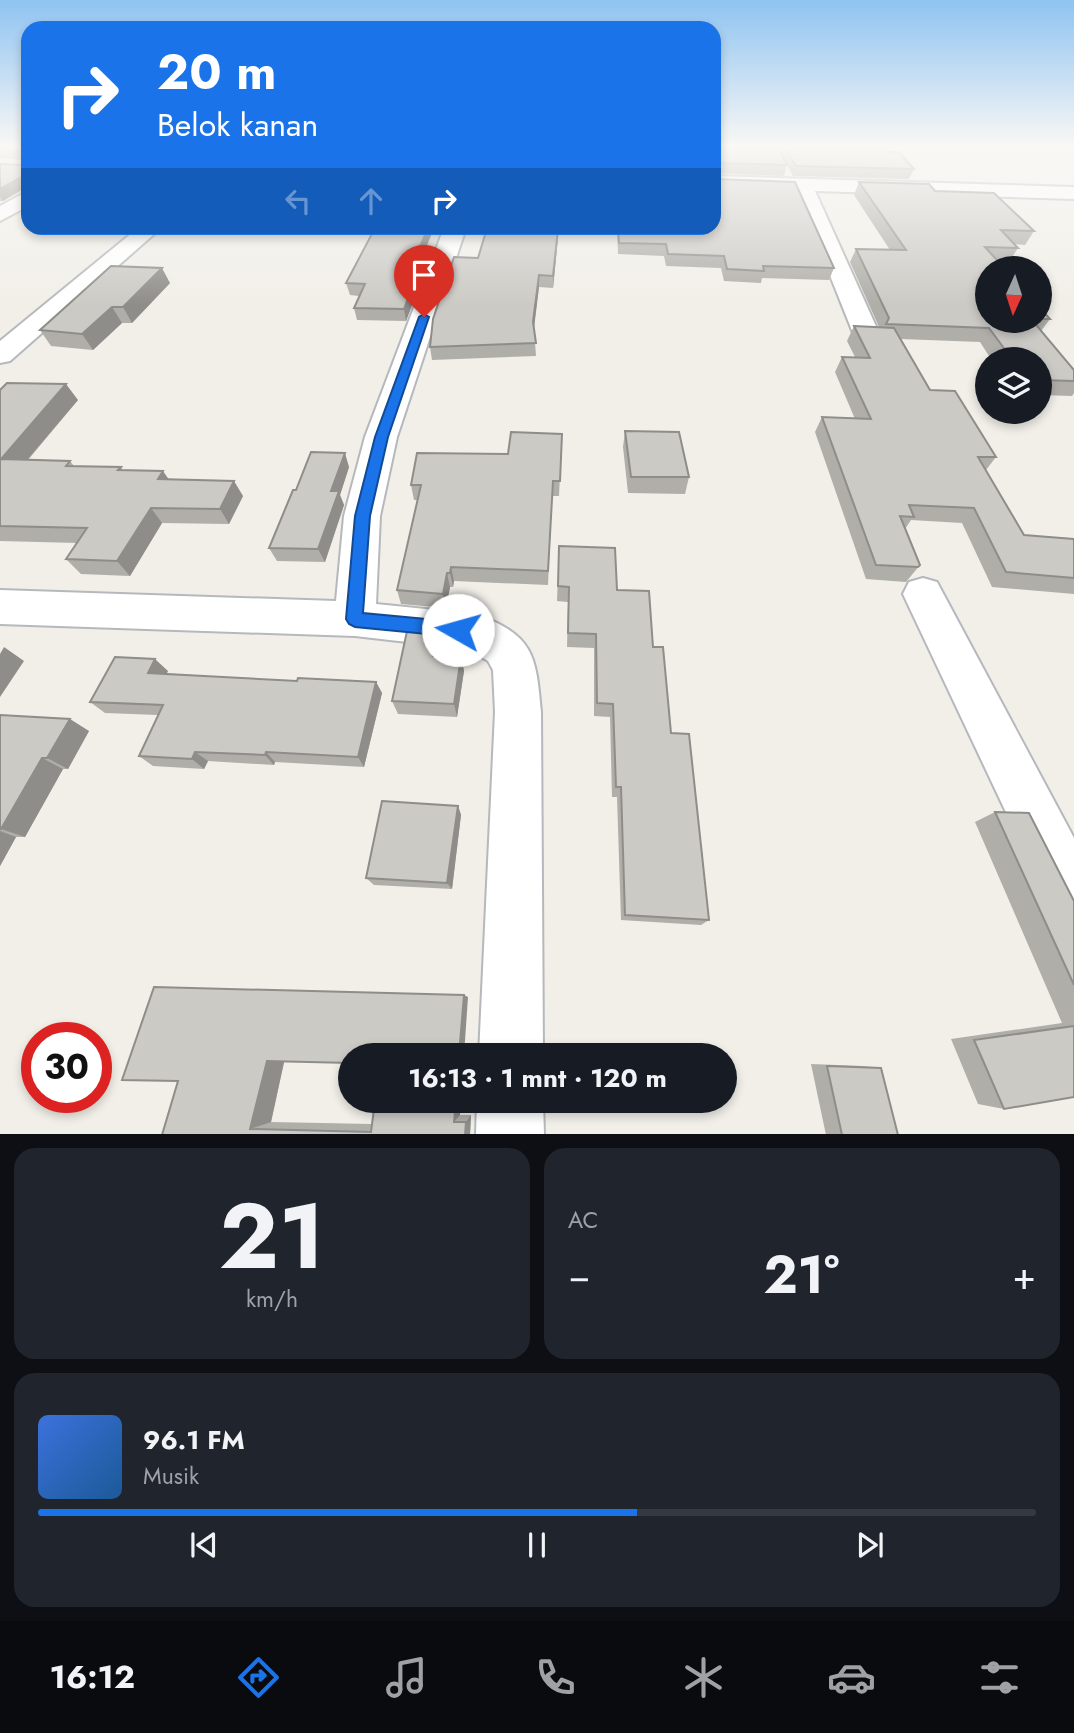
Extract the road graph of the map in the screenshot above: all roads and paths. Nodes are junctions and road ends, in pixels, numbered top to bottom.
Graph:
1 (809, 199) edge
2 (21, 202) edge
3 (0, 215) edge
4 (142, 235) edge
5 (453, 235) edge
6 (866, 333) edge
7 (0, 355) edge
8 (923, 594) dead end
9 (0, 607) edge
10 (355, 619) junction
11 (1074, 894) edge
12 (511, 1043) edge
13 (510, 1113) edge
14 (509, 1134) edge

1 - 6 street
2 - 3 street
4 - 7 street
5 - 10 street
8 - 11 street
9 - 10 street
10 - 12 street
13 - 14 street

